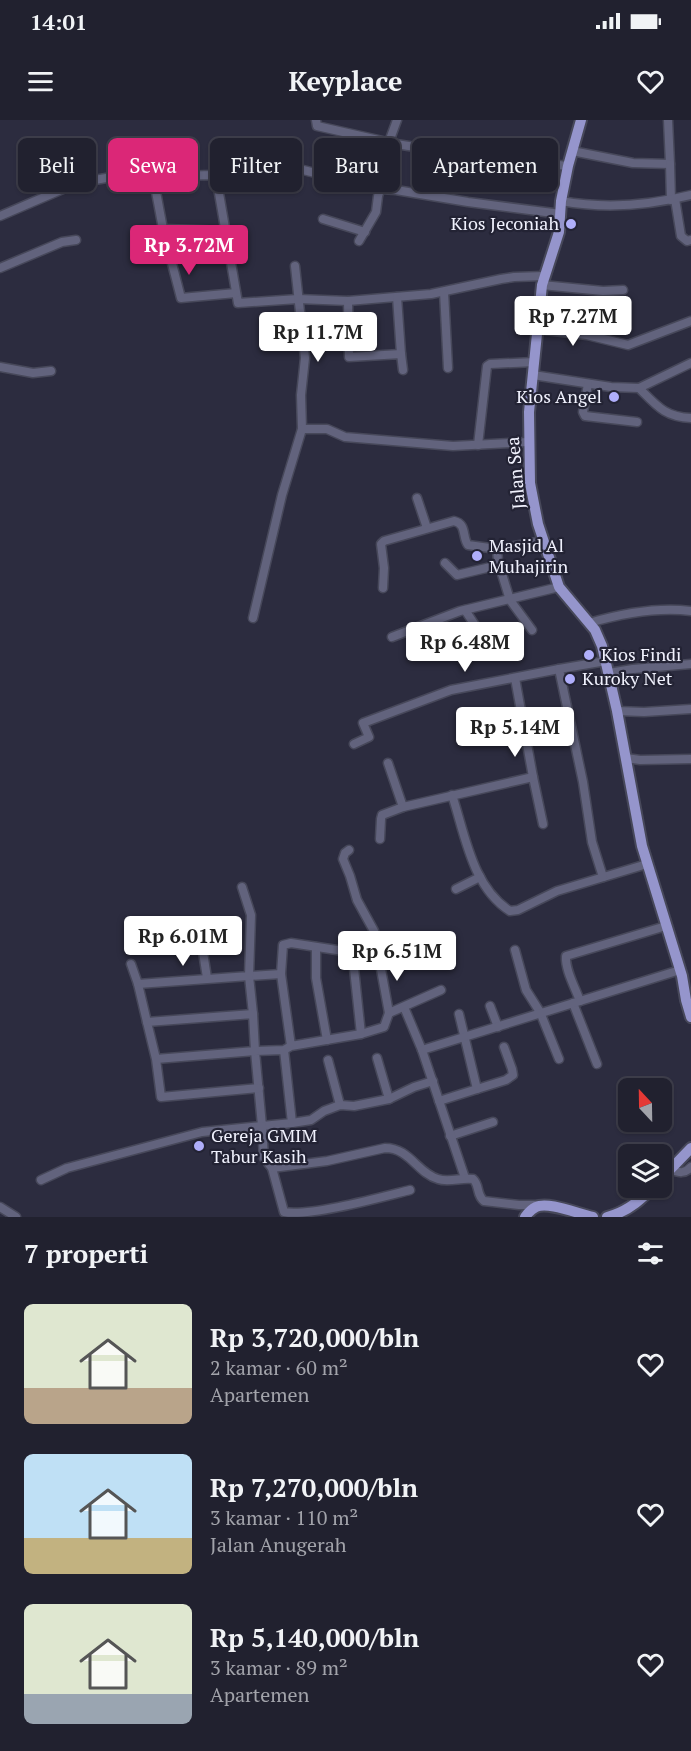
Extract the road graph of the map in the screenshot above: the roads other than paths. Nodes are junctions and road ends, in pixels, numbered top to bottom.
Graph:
1 (397, 120) edge
2 (581, 120) edge
3 (668, 120) edge
4 (316, 123) edge
5 (374, 138) edge
6 (394, 138) edge
7 (400, 144) edge
8 (572, 152) junction
9 (670, 164) junction
10 (568, 166) junction
11 (198, 175) edge
12 (108, 178) edge
13 (400, 191) edge
14 (156, 192) edge
15 (379, 192) edge
16 (691, 195) edge
17 (673, 200) junction
18 (561, 201) junction
19 (561, 214) junction
20 (0, 216) edge
21 (323, 219) dead end
22 (164, 229) junction
23 (225, 231) junction
24 (364, 232) junction
25 (76, 240) dead end
26 (691, 240) edge
27 (359, 241) dead end
28 (295, 266) dead end
29 (0, 268) edge
30 (543, 281) junction
31 (623, 290) dead end
32 (444, 292) junction
33 (236, 293) junction
34 (397, 297) junction
35 (298, 299) junction
36 (348, 301) junction
37 (691, 321) edge
38 (537, 329) junction
39 (401, 354) junction
40 (535, 362) junction
41 (691, 363) edge
42 (0, 368) edge
43 (448, 368) dead end
44 (403, 370) dead end
45 (51, 371) dead end
46 (533, 375) junction
47 (588, 384) junction
48 (639, 388) junction
49 (691, 418) edge
50 (637, 422) dead end
51 (302, 429) junction
52 (528, 442) junction
53 (478, 445) junction
54 (417, 498) dead end
55 (427, 528) junction
56 (543, 541) junction
57 (497, 549) junction
58 (445, 563) dead end
59 (499, 565) junction
60 (559, 587) junction
61 (383, 588) dead end
62 (510, 600) junction
63 (465, 610) junction
64 (691, 611) edge
65 (253, 618) dead end
66 (589, 623) junction
67 (532, 630) dead end
68 (392, 637) dead end
69 (488, 645) dead end
70 (606, 661) junction
71 (691, 664) edge
72 (559, 669) junction
73 (609, 674) junction
74 (515, 678) junction
75 (691, 709) edge
76 (617, 711) junction
77 (354, 744) dead end
78 (626, 758) junction
79 (691, 759) edge
80 (388, 763) dead end
81 (533, 777) junction
82 (452, 795) junction
83 (404, 807) junction
84 (543, 824) dead end
85 (380, 839) dead end
86 (349, 850) dead end
87 (647, 864) junction
88 (480, 877) junction
89 (603, 877) junction
90 (242, 887) dead end
91 (456, 889) dead end
92 (199, 926) dead end
93 (666, 927) junction
94 (316, 947) junction
95 (515, 950) dead end
96 (131, 964) dead end
97 (680, 970) junction
98 (281, 974) junction
99 (249, 976) junction
100 (207, 978) junction
101 (138, 984) junction
102 (441, 990) dead end
103 (577, 1002) junction
104 (490, 1006) dead end
105 (404, 1007) junction
106 (540, 1012) junction
107 (389, 1013) junction
108 (253, 1014) junction
109 (459, 1014) dead end
110 (691, 1017) edge
111 (147, 1022) junction
112 (498, 1027) junction
113 (361, 1034) junction
114 (464, 1037) junction
115 (327, 1040) junction
116 (504, 1047) dead end
117 (288, 1048) junction
118 (422, 1050) junction
119 (255, 1051) junction
120 (377, 1058) dead end
121 (156, 1059) junction
122 (559, 1059) dead end
123 (328, 1060) dead end
124 (597, 1064) dead end
125 (433, 1082) junction
126 (259, 1088) junction
127 (477, 1089) junction
128 (388, 1099) junction
129 (439, 1101) junction
130 (340, 1106) junction
131 (493, 1122) dead end
132 (292, 1123) junction
133 (262, 1126) junction
134 (450, 1136) junction
135 (691, 1148) edge
136 (672, 1166) edge
137 (691, 1167) edge
138 (272, 1168) junction
139 (672, 1173) edge
140 (465, 1178) junction
141 (41, 1180) dead end
142 (410, 1190) dead end
143 (641, 1198) edge
144 (539, 1205) junction
145 (0, 1207) edge
146 (286, 1215) edge
147 (16, 1217) edge
148 (525, 1217) edge
149 (593, 1217) edge
150 (606, 1217) edge

1 - 6 street
2 - 8 main road, Jalan Sea
3 - 9 street
4 - 5 street
7 - 10 street
8 - 9 street
8 - 10 main road, Jalan Sea
9 - 17 street
10 - 18 main road, Jalan Sea
11 - 23 street
12 - 20 street
13 - 19 street
14 - 22 street
15 - 24 street
16 - 17 street
17 - 18 street
17 - 26 street
18 - 19 main road, Jalan Sea
19 - 30 main road, Jalan Sea
21 - 24 street
22 - 23 street
22 - 33 street
23 - 33 street
24 - 27 street
25 - 29 street
28 - 35 street
30 - 31 street
30 - 32 street
30 - 38 main road, Jalan Sea
32 - 34 street
32 - 43 street
33 - 35 street
34 - 36 street
34 - 39 street
35 - 36 street
35 - 51 street
36 - 39 street
37 - 38 street
38 - 40 main road, Jalan Sea
39 - 44 street
40 - 46 main road, Jalan Sea
40 - 53 street
41 - 48 street
42 - 45 street
46 - 47 street
46 - 52 main road, Jalan Sea
47 - 48 street
47 - 50 street
48 - 49 street
51 - 53 street
51 - 65 street
52 - 53 street
52 - 56 main road, Jalan Sea
54 - 55 street
55 - 57 street
55 - 61 street
56 - 57 street
56 - 60 main road, Jalan Sea
57 - 59 street
58 - 59 street
59 - 62 street
60 - 62 street
60 - 66 main road, Jalan Sea
62 - 63 street
62 - 67 street
63 - 68 street
63 - 69 street
64 - 66 street
66 - 70 main road, Jalan Sea
70 - 72 street
70 - 73 main road, Jalan Sea
71 - 73 street
72 - 74 street
72 - 89 street
73 - 76 main road, Jalan Sea
74 - 77 street
74 - 81 street
75 - 76 street
76 - 78 main road, Jalan Sea
78 - 79 street
78 - 87 main road, Jalan Sea
80 - 83 street
81 - 82 street
81 - 84 street
82 - 83 street
82 - 88 street
83 - 85 street
86 - 107 street
87 - 89 street
87 - 93 main road, Jalan Sea
88 - 89 street
88 - 91 street
90 - 99 street
92 - 100 street
93 - 97 main road, Jalan Sea
93 - 103 street
94 - 98 street
94 - 113 street
94 - 115 street
95 - 106 street
96 - 101 street
97 - 103 street
97 - 110 main road, Jalan Sea
98 - 99 street
98 - 117 street
99 - 100 street
99 - 108 street
100 - 101 street
101 - 111 street
102 - 105 street
103 - 106 street
103 - 124 street
104 - 112 street
105 - 107 street
105 - 118 street
106 - 112 street
106 - 122 street
107 - 113 street
108 - 111 street
108 - 119 street
109 - 114 street
111 - 121 street
112 - 114 street
113 - 115 street
114 - 118 street
114 - 127 street
115 - 117 street
116 - 127 street
117 - 119 street
117 - 132 street
118 - 125 street
119 - 121 street
119 - 126 street
120 - 128 street
121 - 126 street
123 - 130 street
125 - 128 street
125 - 129 street
126 - 133 street
127 - 129 street
128 - 130 street
129 - 134 street
130 - 132 street
131 - 134 street
132 - 133 street
133 - 138 street
133 - 141 street
134 - 140 street
135 - 136 main road
137 - 139 street
138 - 140 street
138 - 146 street
140 - 144 street
142 - 146 street
143 - 150 main road
144 - 148 main road
144 - 149 main road
145 - 147 street

